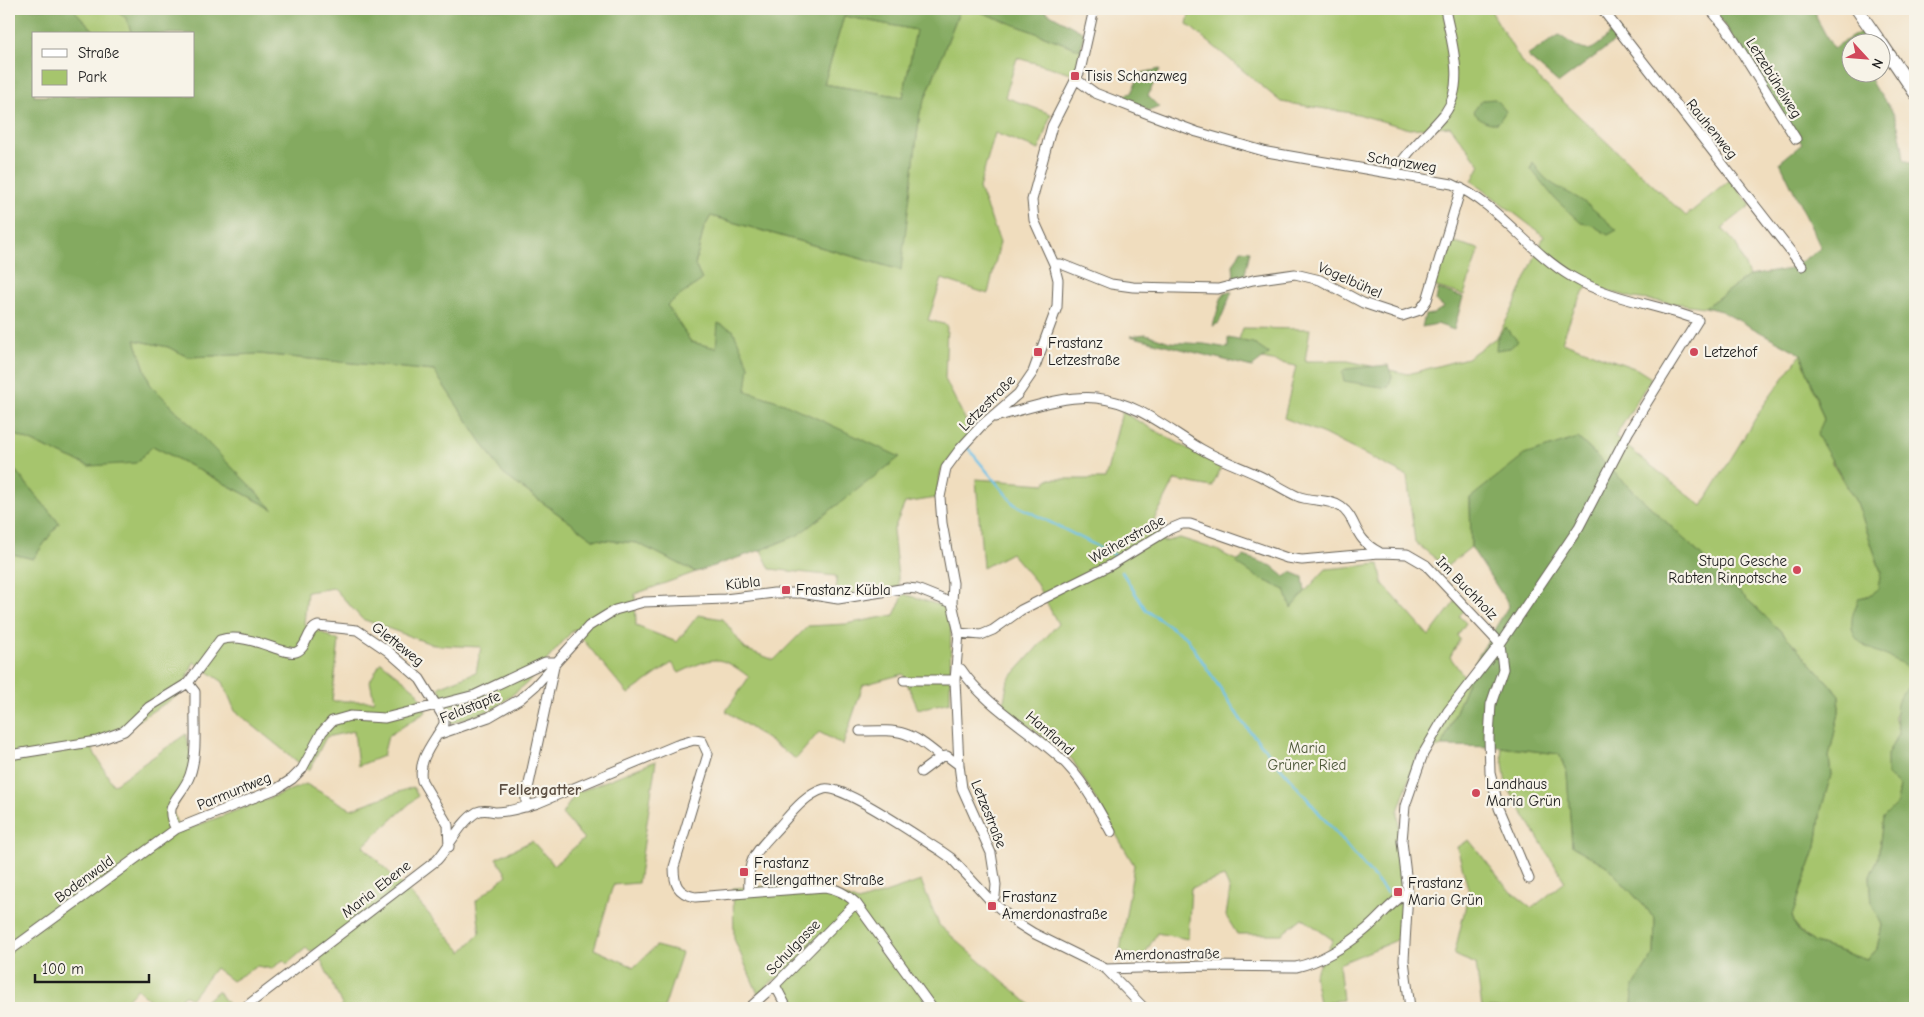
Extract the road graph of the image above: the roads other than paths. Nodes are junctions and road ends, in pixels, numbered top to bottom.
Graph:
1 (1094, 9) edge
2 (1445, 9) edge
3 (1602, 9) edge
4 (1710, 9) edge
5 (1857, 9) edge
6 (1873, 32) edge
7 (1892, 60) edge
8 (1077, 80) junction
9 (1915, 94) edge
10 (1796, 138) dead end
11 (1394, 174) junction
12 (1461, 188) junction
13 (1054, 264) junction
14 (1802, 266) dead end
15 (1698, 320) joint
16 (990, 418) junction
17 (1379, 553) junction
18 (952, 603) junction
19 (959, 632) junction
20 (1500, 644) junction
21 (556, 662) junction
22 (1484, 666) junction
23 (956, 667) junction
24 (1503, 670) junction
25 (904, 680) dead end
26 (955, 680) junction
27 (188, 683) junction
28 (435, 705) junction
29 (860, 731) dead end
30 (438, 735) junction
31 (9, 755) edge
32 (941, 757) junction
33 (958, 765) junction
34 (921, 772) dead end
35 (526, 807) junction
36 (176, 829) junction
37 (1111, 832) dead end
38 (448, 847) junction
39 (1529, 879) dead end
40 (748, 892) junction
41 (1408, 892) junction
42 (991, 901) junction
43 (856, 903) junction
44 (9, 951) edge
45 (1106, 969) junction
46 (776, 985) junction
47 (244, 1008) edge
48 (749, 1008) edge
49 (787, 1008) edge
50 (932, 1008) edge
51 (1144, 1008) edge
52 (1410, 1008) edge

1 - 8 street, Letzestraße
2 - 11 street
3 - 14 street, Rauhenweg
4 - 10 street, Letzebühelweg
5 - 6 main road
7 - 9 main road
8 - 11 street, Schanzweg
8 - 13 street, Letzestraße
11 - 12 street, Schanzweg
12 - 13 street, Vogelbühel
12 - 15 street, Schanzweg
13 - 16 street, Letzestraße
15 - 20 street, Im Buchholz
16 - 17 street
16 - 18 street, Letzestraße
17 - 19 street, Weiherstraße
17 - 20 street, Im Buchholz
18 - 19 street, Letzestraße
18 - 21 street, Kübla
19 - 23 street, Letzestraße
20 - 22 street
20 - 24 street
21 - 28 street, Parmuntweg
21 - 30 street, Feldstapfe
21 - 35 street
22 - 24 street
22 - 41 street
23 - 26 street, Letzestraße
23 - 37 street, Hanfland
24 - 39 street
25 - 26 street
26 - 33 street, Letzestraße
27 - 28 street, Gletteweg
27 - 31 street
27 - 36 street, Parmuntweg
28 - 30 street, Feldstapfe
28 - 36 street, Parmuntweg
29 - 32 street, Letzestraße
30 - 38 street, Feldstapfe
32 - 33 street, Letzestraße
32 - 34 street
33 - 42 street, Letzestraße
35 - 38 street, Maria Ebene
35 - 40 street, Maria Ebene
36 - 44 street, Bodenwald
38 - 47 street, Maria Ebene
40 - 42 street, Amerdonastraße
40 - 43 street
41 - 45 street, Amerdonastraße
41 - 52 street
42 - 45 street, Amerdonastraße
43 - 46 street, Schulgasse
43 - 50 street
45 - 51 street
46 - 48 street, Schulgasse
46 - 49 street

